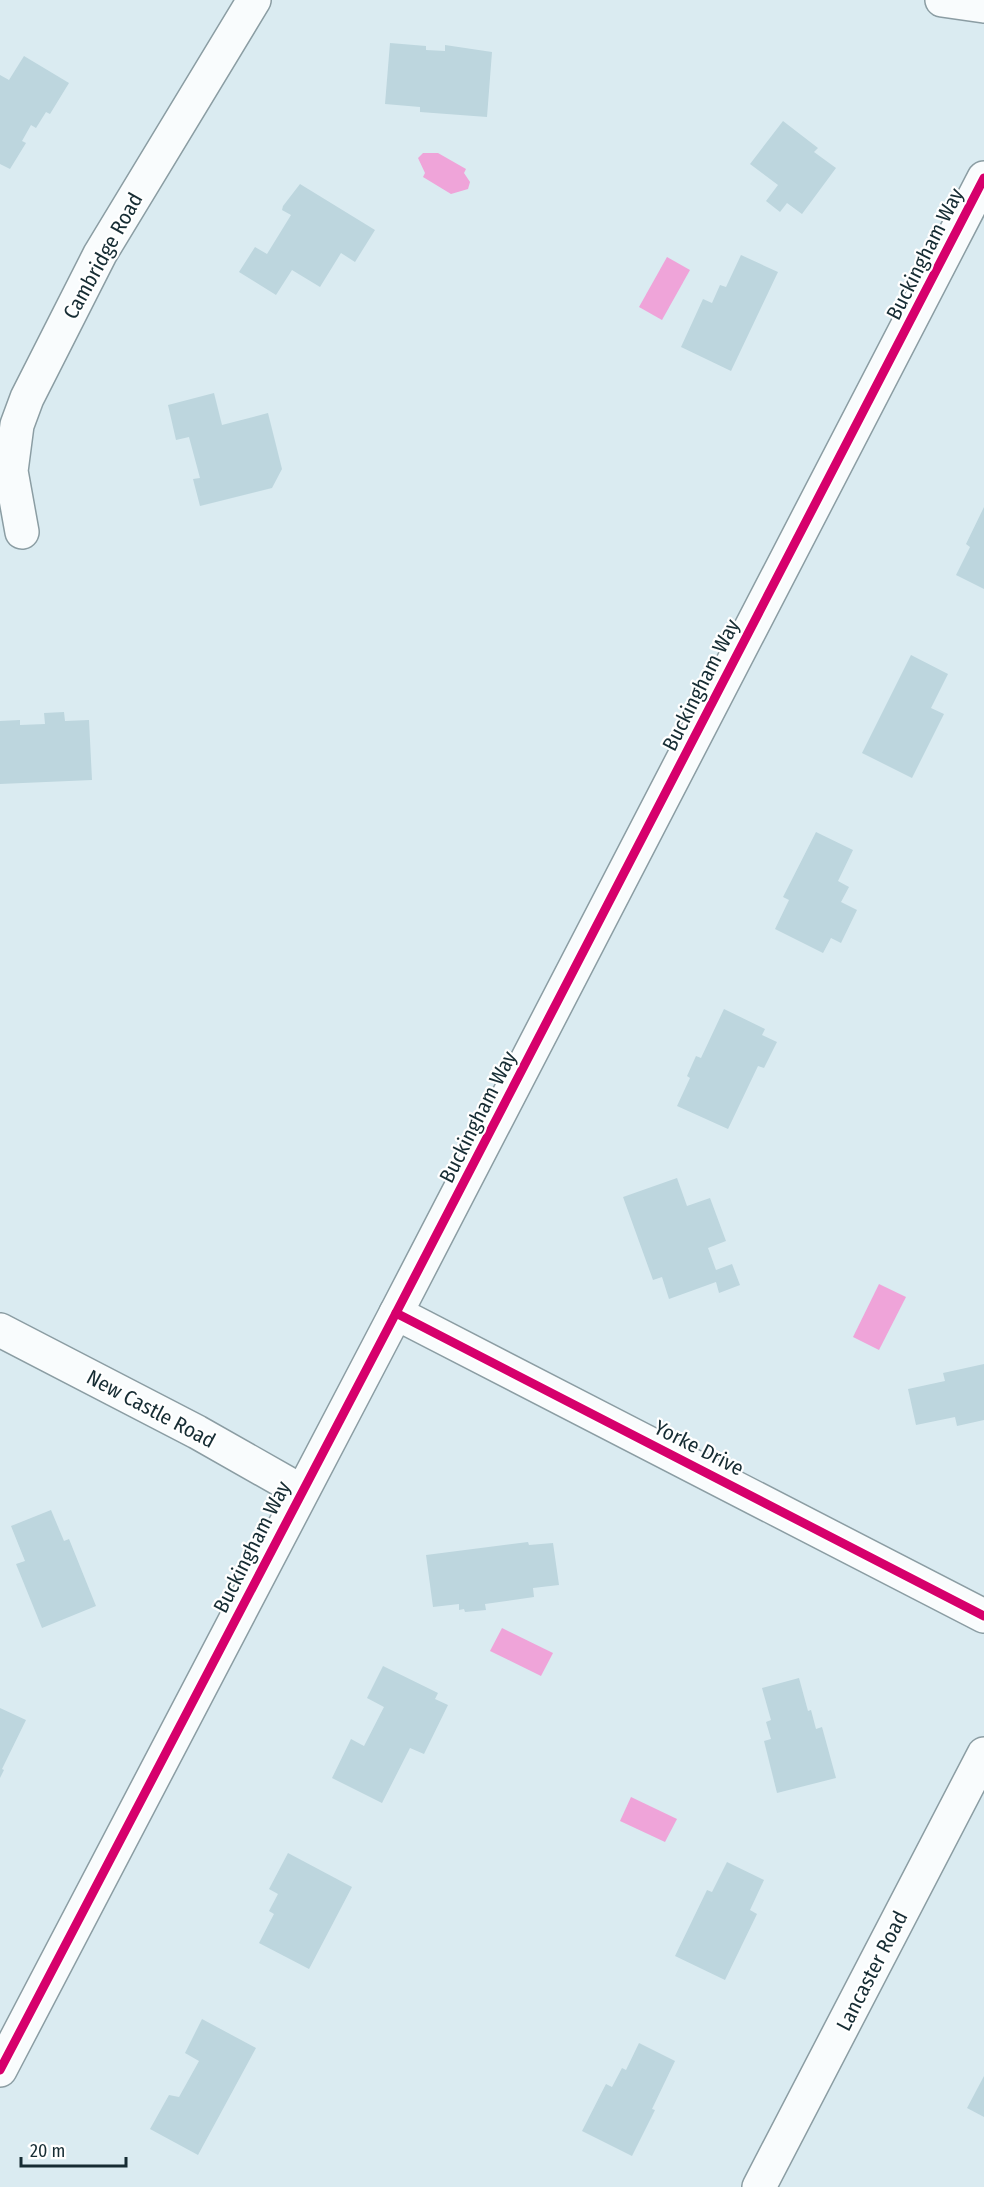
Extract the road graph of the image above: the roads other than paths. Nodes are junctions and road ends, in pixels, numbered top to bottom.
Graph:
1 (254, 0) edge
2 (942, 0) edge
3 (984, 6) edge
4 (984, 178) edge
5 (22, 532) dead end
6 (396, 1313) junction
7 (0, 1330) edge
8 (301, 1491) junction
9 (984, 1616) edge
10 (984, 1754) edge
11 (0, 2070) edge
12 (759, 2187) edge

1 - 5 street, Cambridge Road
2 - 3 street
4 - 6 street, Buckingham Way
6 - 8 street, Buckingham Way
6 - 9 street, Yorke Drive
7 - 8 street, New Castle Road
8 - 11 street, Buckingham Way
10 - 12 street, Lancaster Road

